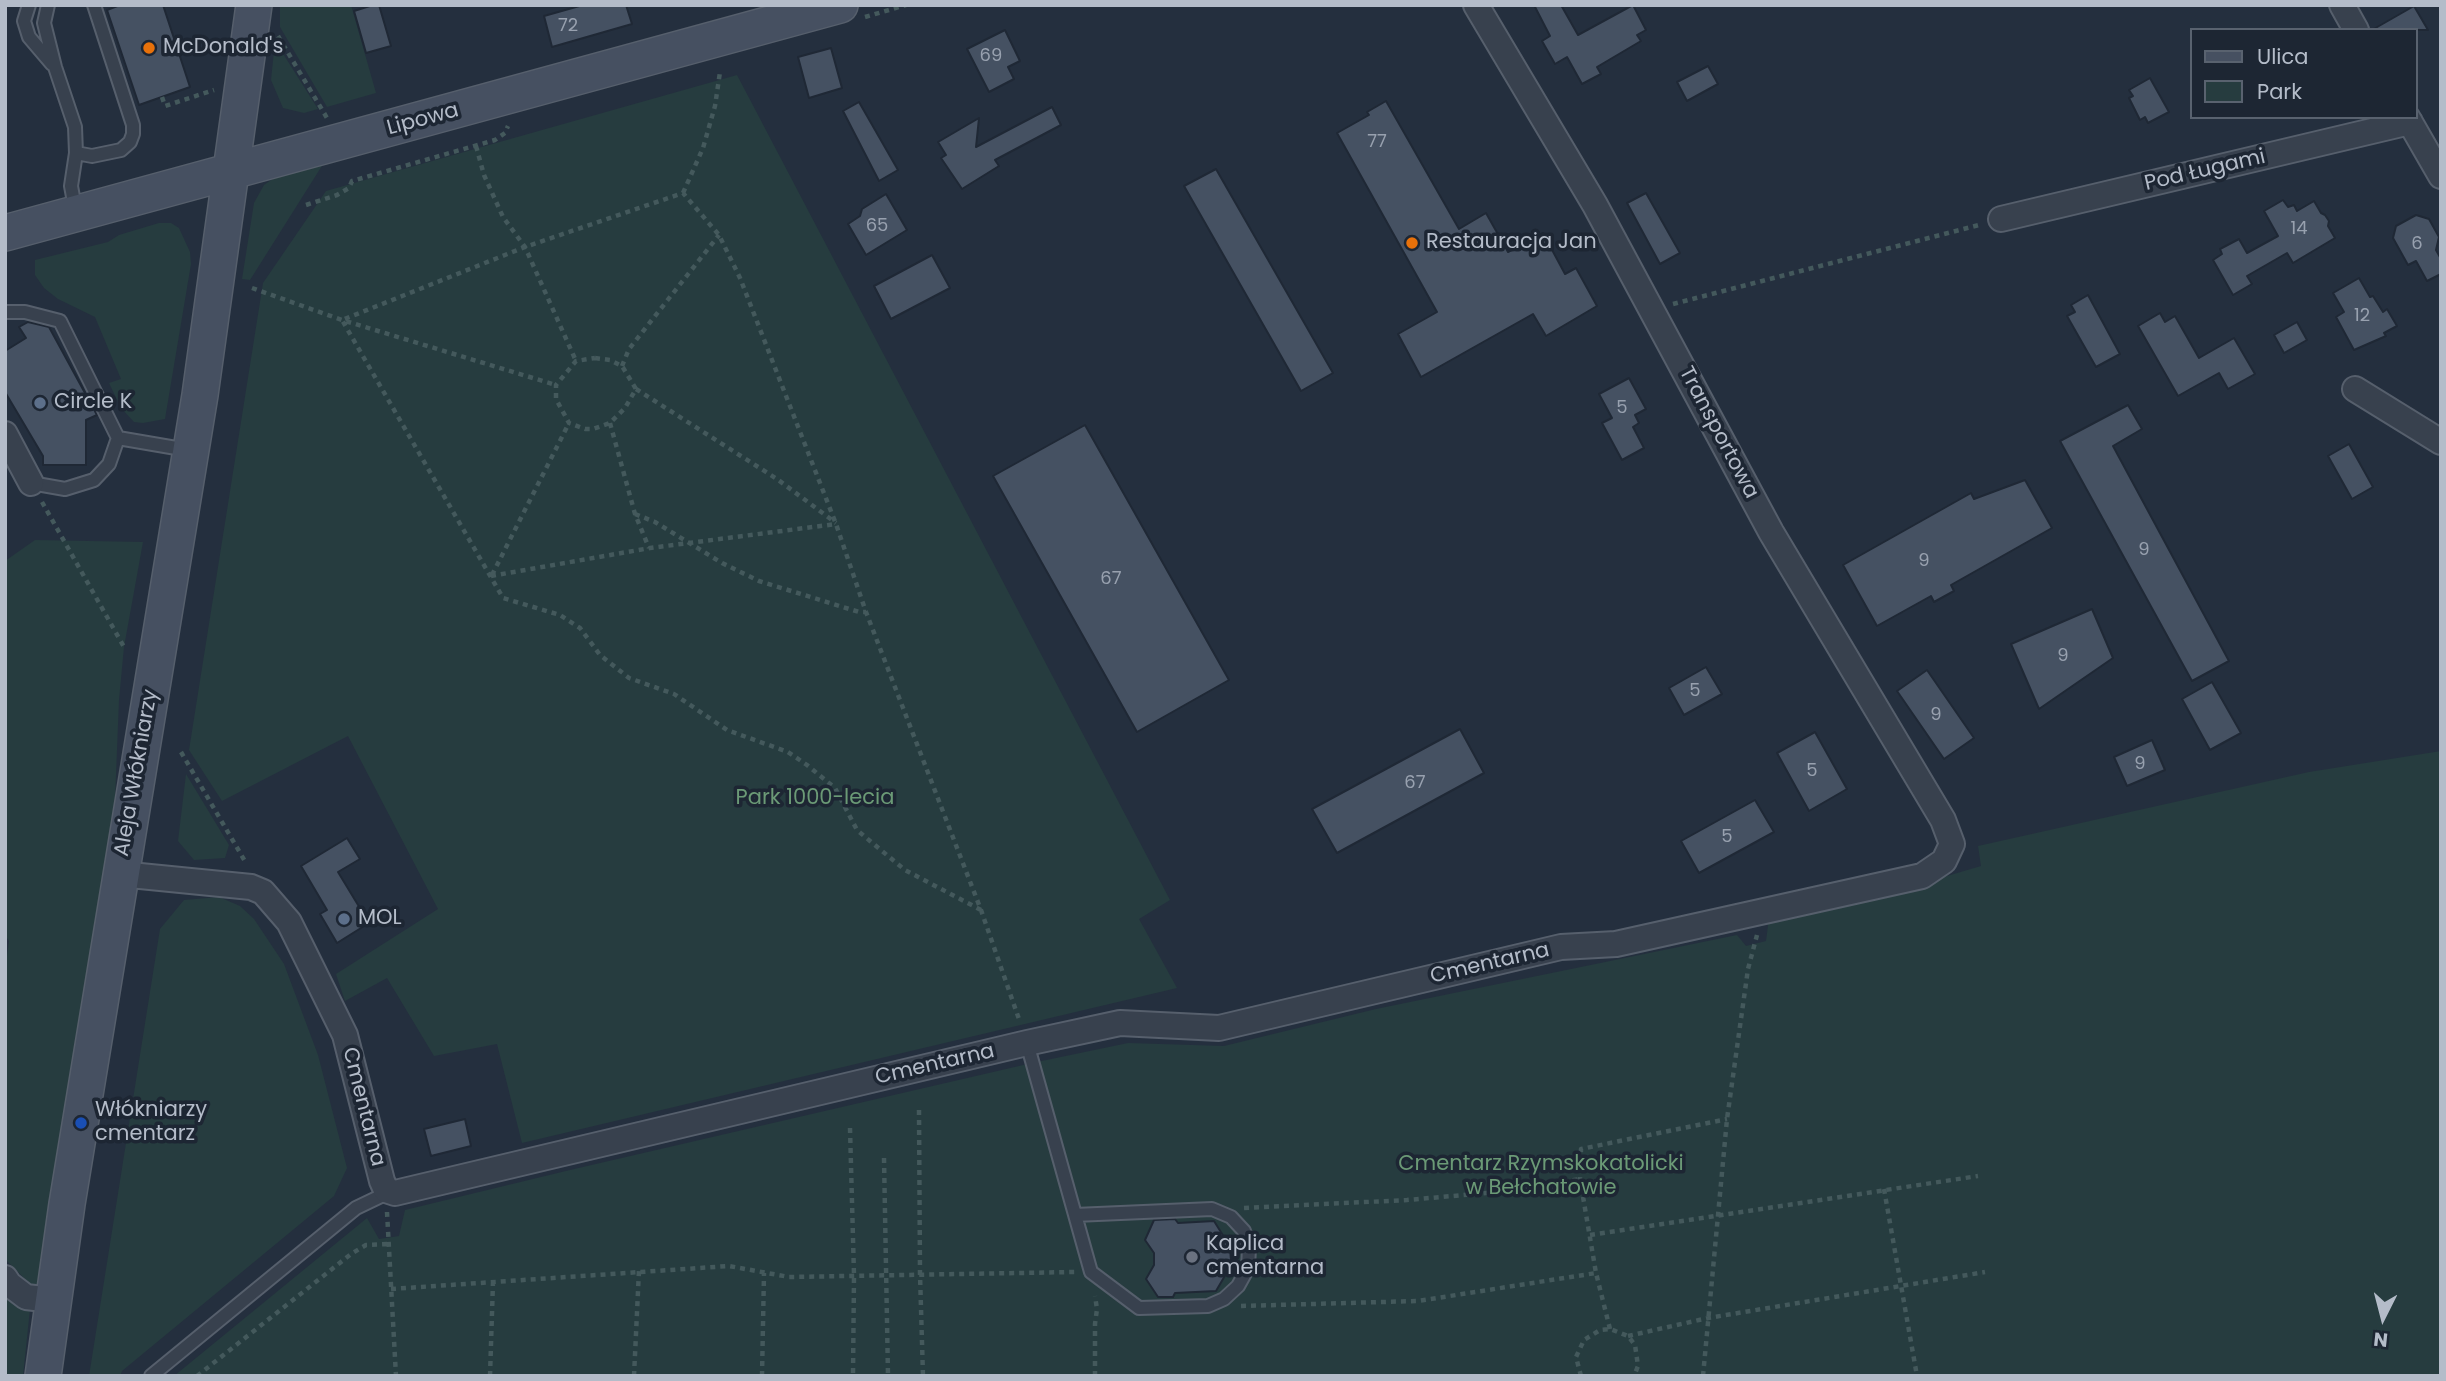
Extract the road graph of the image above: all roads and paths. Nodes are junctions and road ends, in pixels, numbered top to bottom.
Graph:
1 (29, 5) edge
2 (48, 5) edge
3 (94, 5) edge
4 (840, 5) edge
5 (1476, 5) edge
6 (2342, 5) edge
7 (264, 18) edge
8 (2355, 28) edge
9 (55, 67) junction
10 (720, 72) dead end
11 (214, 90) dead end
12 (162, 97) dead end
13 (324, 110) dead end
14 (2408, 120) edge
15 (476, 146) dead end
16 (76, 153) junction
17 (348, 168) dead end
18 (232, 171) junction
19 (2441, 176) edge
20 (352, 181) dead end
21 (683, 193) junction
22 (76, 213) junction
23 (2000, 219) joint
24 (5, 233) edge
25 (719, 236) junction
26 (524, 247) junction
27 (252, 288) dead end
28 (1651, 310) junction
29 (5, 312) edge
30 (342, 320) junction
31 (576, 361) junction
32 (622, 366) junction
33 (555, 385) junction
34 (636, 389) junction
35 (2355, 389) dead end
36 (610, 422) junction
37 (569, 423) junction
38 (118, 438) junction
39 (2441, 442) edge
40 (8, 446) edge
41 (190, 450) junction
42 (32, 483) junction
43 (635, 514) junction
44 (836, 524) junction
45 (650, 548) junction
46 (491, 576) junction
47 (866, 611) junction
48 (124, 647) dead end
49 (181, 752) dead end
50 (1944, 861) joint
51 (120, 874) junction
52 (263, 892) junction
53 (981, 910) junction
54 (1761, 910) junction
55 (1027, 1043) junction
56 (919, 1110) dead end
57 (1727, 1119) junction
58 (849, 1128) dead end
59 (884, 1158) dead end
60 (1978, 1175) dead end
61 (1580, 1179) junction
62 (1884, 1189) junction
63 (386, 1190) junction
64 (1212, 1209) junction
65 (1075, 1215) junction
66 (1717, 1215) junction
67 (1590, 1235) junction
68 (389, 1244) junction
69 (639, 1270) junction
70 (764, 1272) junction
71 (1091, 1272) junction
72 (1985, 1272) dead end
73 (1596, 1273) junction
74 (854, 1275) junction
75 (886, 1275) junction
76 (920, 1275) junction
77 (5, 1278) edge
78 (493, 1282) junction
79 (1902, 1286) junction
80 (391, 1289) junction
81 (52, 1300) junction
82 (1208, 1306) junction
83 (1708, 1318) junction
84 (1610, 1329) junction
85 (1628, 1336) junction
86 (43, 1376) edge
87 (151, 1376) edge
88 (197, 1376) edge
89 (396, 1376) edge
90 (490, 1376) edge
91 (634, 1376) edge
92 (762, 1376) edge
93 (853, 1376) edge
94 (888, 1376) edge
95 (923, 1376) edge
96 (1095, 1376) edge
97 (1581, 1376) edge
98 (1634, 1376) edge
99 (1703, 1376) edge
100 (1917, 1376) edge

1 - 9 lane
2 - 9 lane
3 - 16 lane
4 - 18 main road, Lipowa
5 - 28 street, Transportowa
6 - 8 street
7 - 13 path
7 - 18 main road, Aleja Włókniarzy
9 - 16 lane
10 - 21 path
11 - 12 path
14 - 19 street, Pod Ługami
14 - 23 street, Pod Ługami
15 - 26 path
16 - 22 lane
17 - 20 path
18 - 22 main road, Lipowa
18 - 41 main road, Aleja Włókniarzy
21 - 25 path
21 - 26 path
22 - 24 main road, Lipowa
23 - 28 path
25 - 32 path
25 - 44 path
26 - 30 path
26 - 31 path
27 - 30 path
28 - 50 street, Transportowa
29 - 38 lane
30 - 33 path
30 - 46 path
31 - 32 path
31 - 33 path
32 - 34 path
33 - 37 path
34 - 36 path
34 - 44 path
35 - 39 street
36 - 37 path
36 - 43 path
37 - 46 path
38 - 41 lane
38 - 42 lane
40 - 42 street
41 - 51 main road, Aleja Włókniarzy
42 - 48 path
43 - 45 path
43 - 47 path
44 - 45 path
44 - 47 path
45 - 46 path
46 - 53 path
47 - 53 path
49 - 52 path
50 - 54 street, Cmentarna
51 - 52 street
51 - 81 main road, Aleja Włókniarzy
52 - 63 street, Cmentarna
53 - 55 path
54 - 55 street, Cmentarna
54 - 57 path
55 - 63 street, Cmentarna
55 - 65 lane
56 - 76 path
57 - 61 path
57 - 66 path
58 - 74 path
59 - 75 path
60 - 62 path
61 - 64 path
61 - 67 path
62 - 66 path
62 - 79 path
63 - 68 path
63 - 87 lane
64 - 65 lane
64 - 82 lane
65 - 71 lane
66 - 67 path
66 - 83 path
67 - 73 path
68 - 80 path
68 - 88 path
69 - 70 path
69 - 78 path
69 - 91 path
70 - 74 path
70 - 92 path
71 - 76 path
71 - 82 lane
71 - 96 path
72 - 79 path
73 - 82 path
73 - 84 path
74 - 75 path
74 - 93 path
75 - 76 path
75 - 94 path
76 - 95 path
77 - 81 street
78 - 80 path
78 - 90 path
79 - 83 path
79 - 100 path
80 - 89 path
81 - 86 main road, Aleja Włókniarzy
83 - 85 path
83 - 99 path
84 - 85 path
84 - 97 path
85 - 98 path

